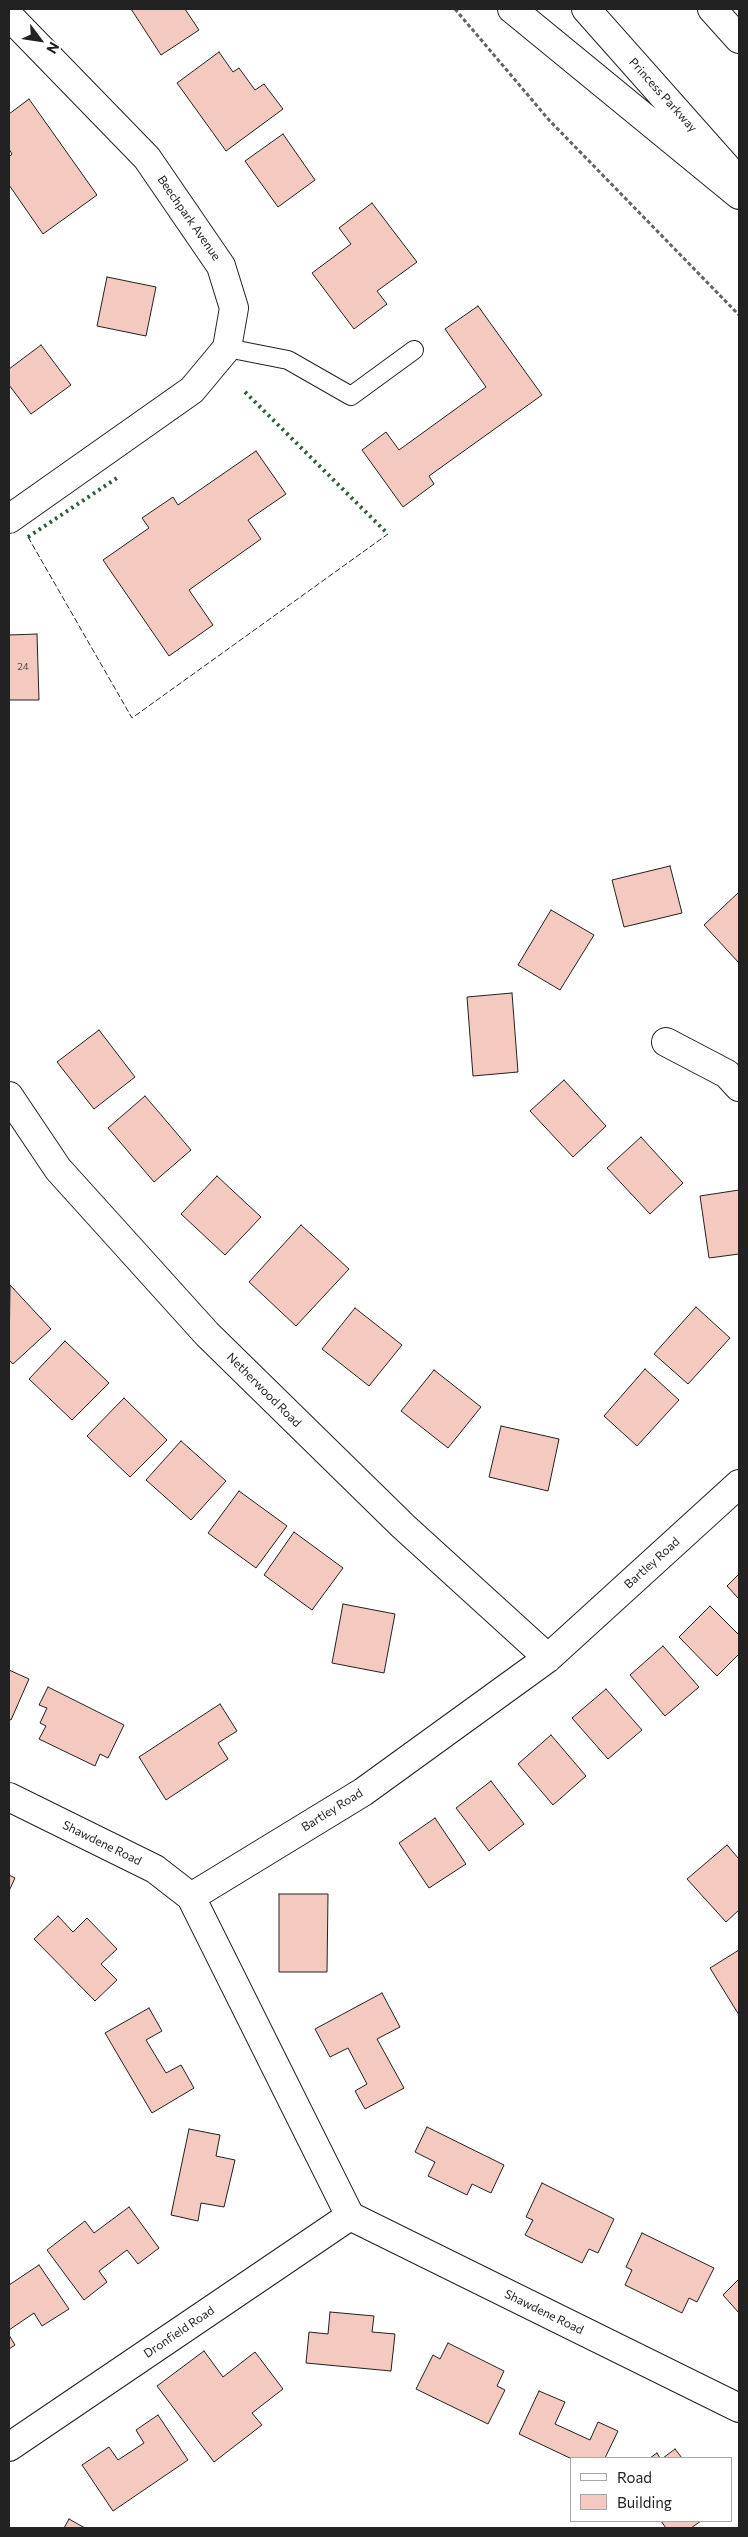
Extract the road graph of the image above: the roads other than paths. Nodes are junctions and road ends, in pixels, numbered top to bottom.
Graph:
1 (512, 9) edge
2 (586, 9) edge
3 (712, 9) edge
4 (734, 9) edge
5 (9, 16) edge
6 (739, 16) edge
7 (739, 40) edge
8 (739, 181) edge
9 (739, 195) edge
10 (227, 348) junction
11 (414, 350) dead end
12 (9, 519) edge
13 (666, 1042) dead end
14 (739, 1087) edge
15 (9, 1096) edge
16 (739, 1484) edge
17 (548, 1658) junction
18 (9, 1797) edge
19 (191, 1897) junction
20 (350, 2216) junction
21 (739, 2408) edge
22 (9, 2447) edge

1 - 9 main road
2 - 8 main road, Princess Parkway
3 - 7 main road
4 - 6 main road
5 - 10 main road, Beechpark Avenue
10 - 11 lane
10 - 12 main road, Beechpark Avenue
13 - 14 main road
15 - 17 main road, Netherwood Road
16 - 17 main road, Bartley Road
17 - 19 main road, Bartley Road
18 - 19 main road, Shawdene Road
19 - 20 main road
20 - 21 main road, Shawdene Road
20 - 22 main road, Dronfield Road

